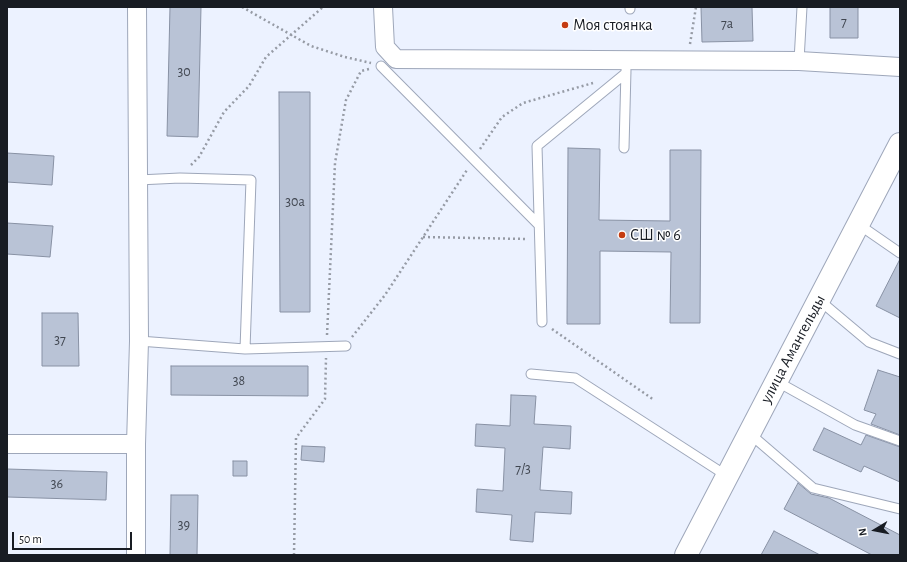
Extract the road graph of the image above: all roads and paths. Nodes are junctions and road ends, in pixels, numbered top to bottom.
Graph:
1 (137, 7) edge
2 (242, 7) edge
3 (323, 7) edge
4 (383, 7) edge
5 (696, 7) edge
6 (802, 7) edge
7 (291, 36) junction
8 (688, 61) junction
9 (799, 61) junction
10 (381, 66) junction
11 (626, 67) junction
12 (900, 67) edge
13 (596, 82) dead end
14 (900, 144) edge
15 (624, 148) dead end
16 (474, 159) junction
17 (180, 178) junction
18 (138, 180) junction
19 (858, 224) junction
20 (539, 225) junction
21 (423, 236) junction
22 (540, 240) junction
23 (900, 253) edge
24 (819, 300) junction
25 (542, 322) joint
26 (138, 341) junction
27 (327, 346) junction
28 (346, 346) joint
29 (245, 349) junction
30 (900, 354) edge
31 (531, 374) dead end
32 (776, 381) junction
33 (654, 400) dead end
34 (749, 433) junction
35 (900, 441) edge
36 (7, 444) edge
37 (136, 444) junction
38 (727, 476) junction
39 (900, 509) edge
40 (136, 555) edge
41 (294, 555) edge
42 (686, 555) edge

1 - 18 street
2 - 7 path
3 - 7 path
4 - 11 street
5 - 8 path
6 - 9 lane
7 - 10 path
7 - 17 path
8 - 9 street
8 - 11 street
9 - 12 street
10 - 16 lane
10 - 27 path
11 - 15 lane
11 - 20 lane
13 - 16 path
14 - 19 street, улица Амангельды
16 - 20 lane
16 - 21 path
17 - 18 lane
17 - 29 lane
18 - 26 street
19 - 23 lane
19 - 24 street, улица Амангельды
20 - 22 lane
21 - 22 path
21 - 28 path
22 - 25 lane
24 - 30 lane
24 - 32 street, улица Амангельды
25 - 33 path
26 - 29 lane
26 - 37 street
27 - 28 lane
27 - 29 lane
27 - 41 path
31 - 38 lane
32 - 34 street, улица Амангельды
32 - 35 lane
34 - 38 street, улица Амангельды
34 - 39 lane
36 - 37 street
37 - 40 street
38 - 42 street, улица Амангельды

